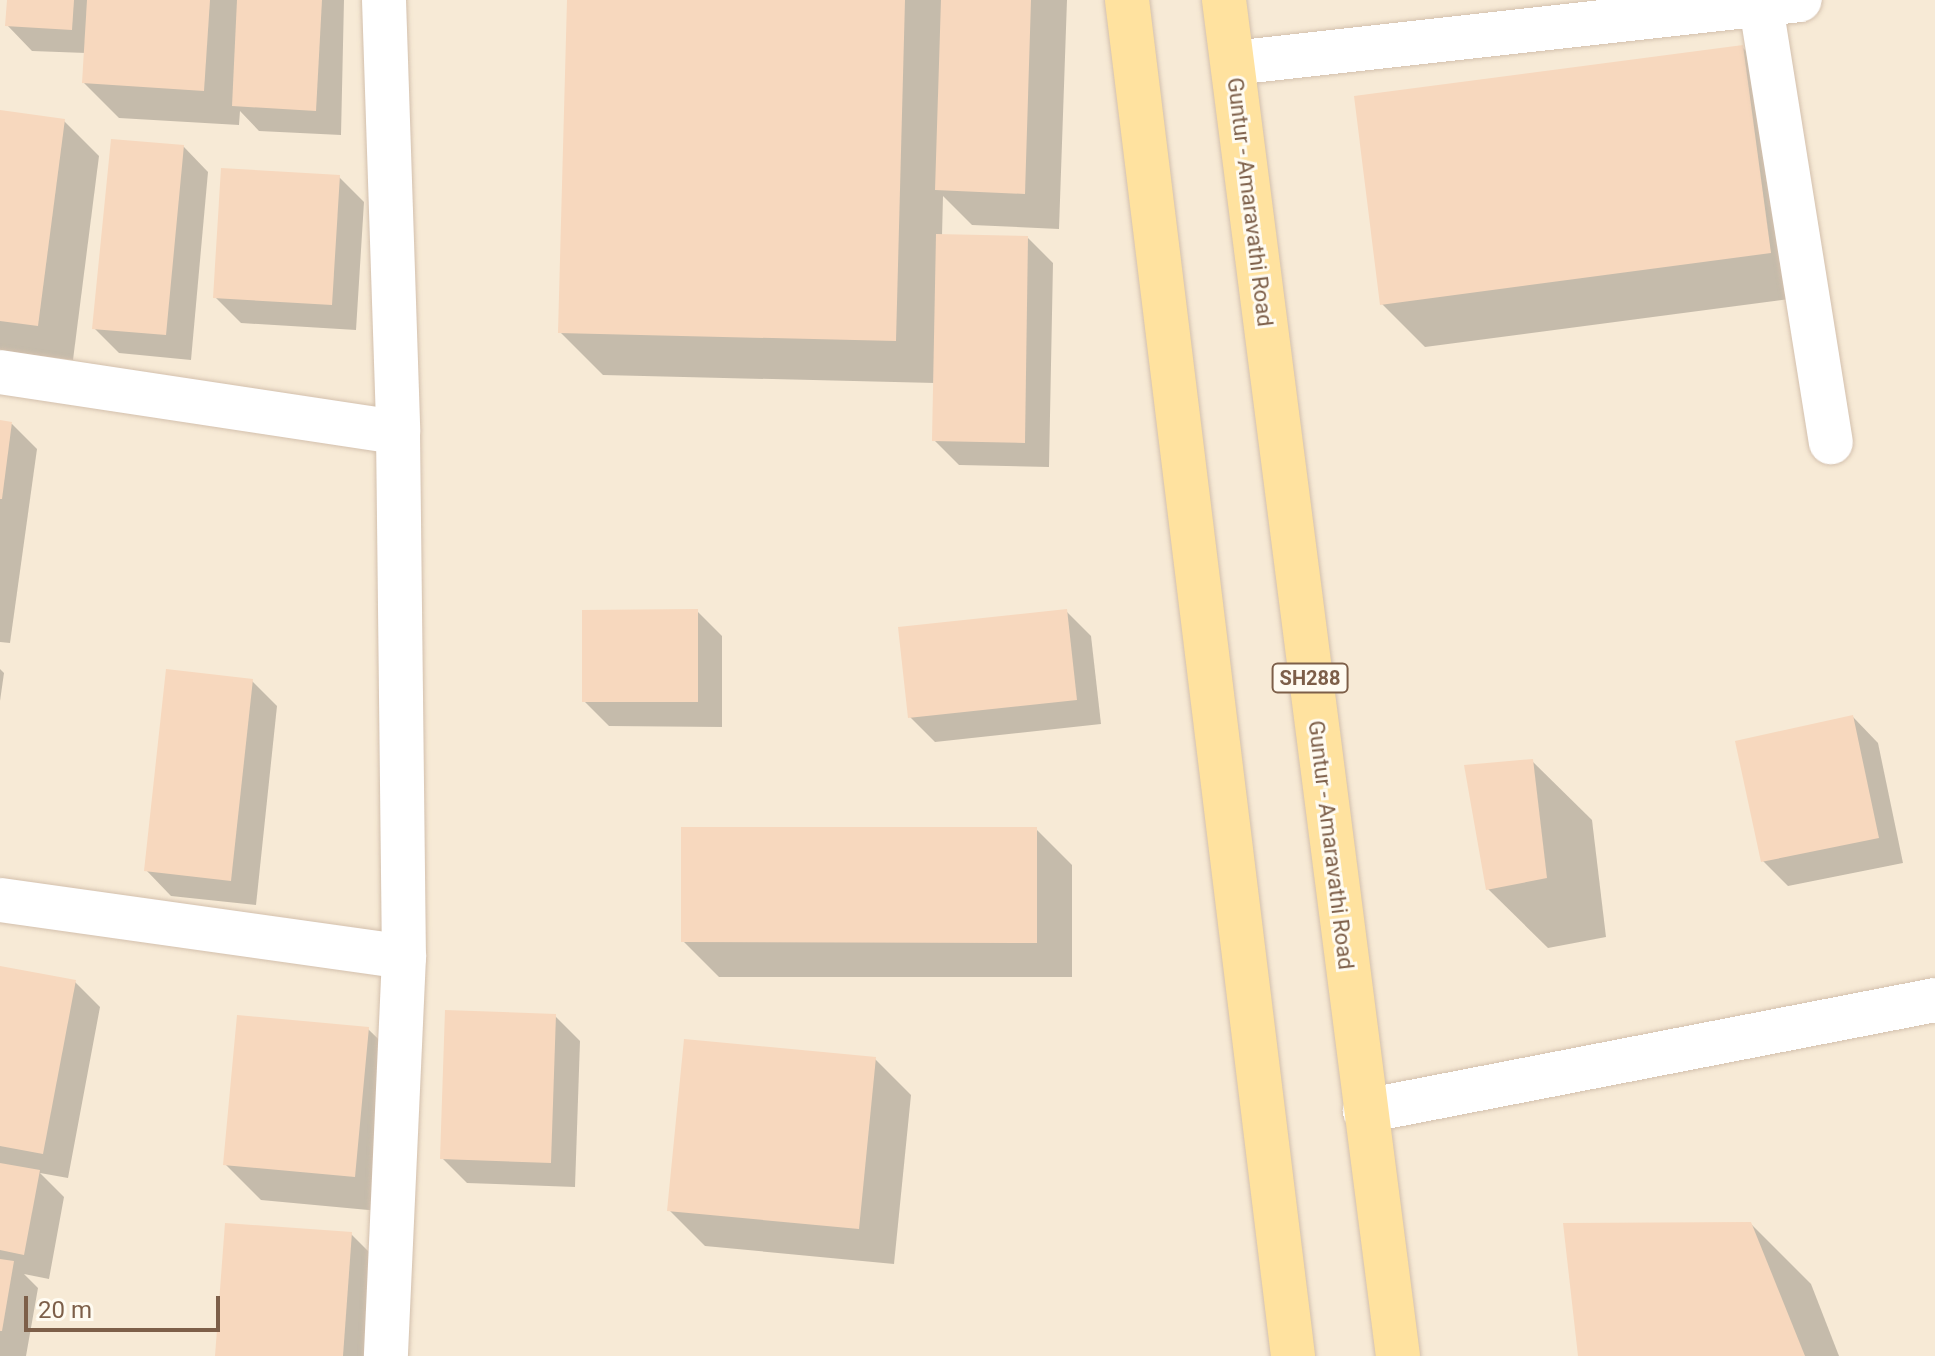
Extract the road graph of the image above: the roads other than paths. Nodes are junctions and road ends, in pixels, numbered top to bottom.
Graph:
1 (384, 0) edge
2 (1127, 0) edge
3 (1224, 0) edge
4 (1774, 2) edge
5 (1233, 63) junction
6 (0, 372) edge
7 (398, 432) junction
8 (1831, 442) dead end
9 (0, 900) edge
10 (404, 957) junction
11 (1935, 1000) edge
12 (1365, 1111) junction
13 (386, 1356) edge
14 (1293, 1356) edge
15 (1398, 1356) edge

1 - 7 street
2 - 14 main road
3 - 5 main road, Guntur - Amaravathi Road / SH288
4 - 5 street
4 - 8 street
5 - 12 main road, Guntur - Amaravathi Road / SH288
6 - 7 street
7 - 10 street
9 - 10 street
10 - 13 street
11 - 12 street
12 - 15 main road, Guntur - Amaravathi Road / SH288

